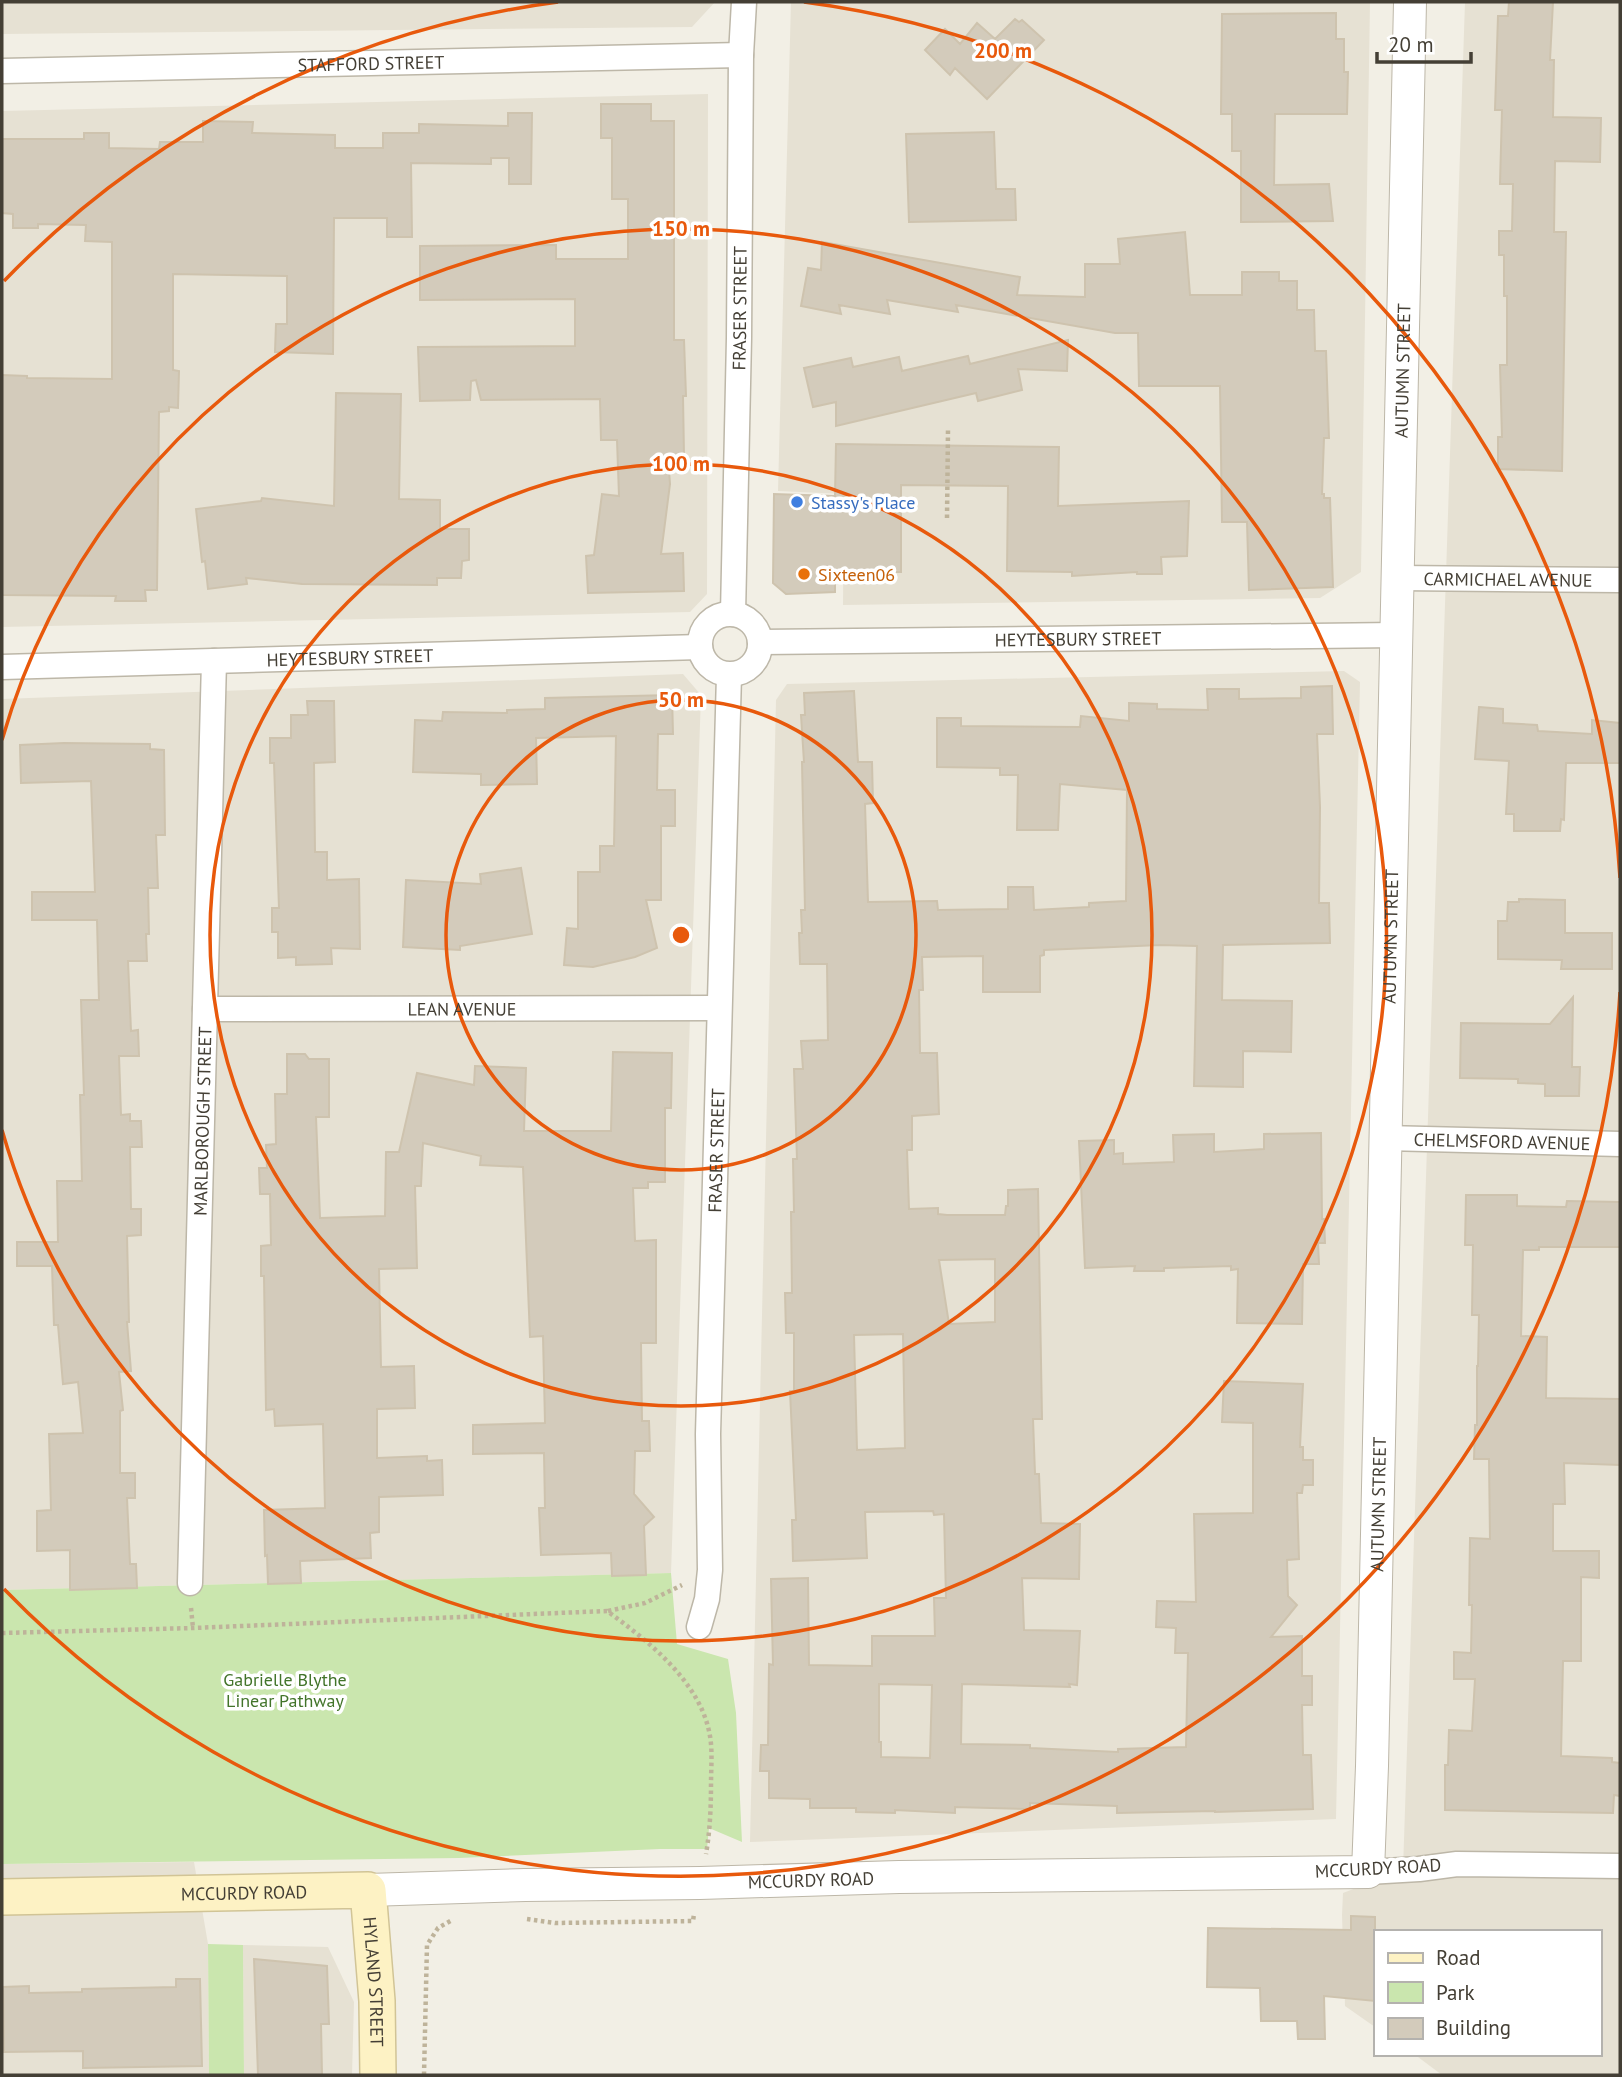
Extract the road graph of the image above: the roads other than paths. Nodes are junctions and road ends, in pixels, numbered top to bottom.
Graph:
1 (744, 2) edge
2 (1410, 2) edge
3 (741, 55) junction
4 (2, 71) edge
5 (1398, 578) junction
6 (1620, 580) edge
7 (733, 614) junction
8 (1396, 635) junction
9 (760, 642) junction
10 (700, 647) junction
11 (214, 661) junction
12 (2, 667) edge
13 (729, 675) junction
14 (719, 1008) junction
15 (205, 1009) junction
16 (1385, 1138) junction
17 (1620, 1144) edge
18 (190, 1583) dead end
19 (699, 1627) dead end
20 (1620, 1866) edge
21 (1368, 1871) junction
22 (368, 1890) junction
23 (2, 1897) edge
24 (378, 2075) edge

1 - 3 street, FRASER STREET
2 - 5 street, AUTUMN STREET
3 - 4 street, STAFFORD STREET
3 - 7 street, FRASER STREET
5 - 6 street, CARMICHAEL AVENUE
5 - 8 street, AUTUMN STREET
7 - 9 street
7 - 10 street
8 - 9 street, HEYTESBURY STREET
8 - 16 street, AUTUMN STREET
9 - 13 street
10 - 11 street, HEYTESBURY STREET
10 - 13 street
11 - 12 street, HEYTESBURY STREET
11 - 15 street, MARLBOROUGH STREET
13 - 14 street, FRASER STREET
14 - 15 street, LEAN AVENUE
14 - 19 street, FRASER STREET
15 - 18 street, MARLBOROUGH STREET
16 - 17 street, CHELMSFORD AVENUE
16 - 21 street, AUTUMN STREET
20 - 21 street, MCCURDY ROAD
21 - 22 street, MCCURDY ROAD
22 - 23 main road, MCCURDY ROAD
22 - 24 main road, HYLAND STREET

